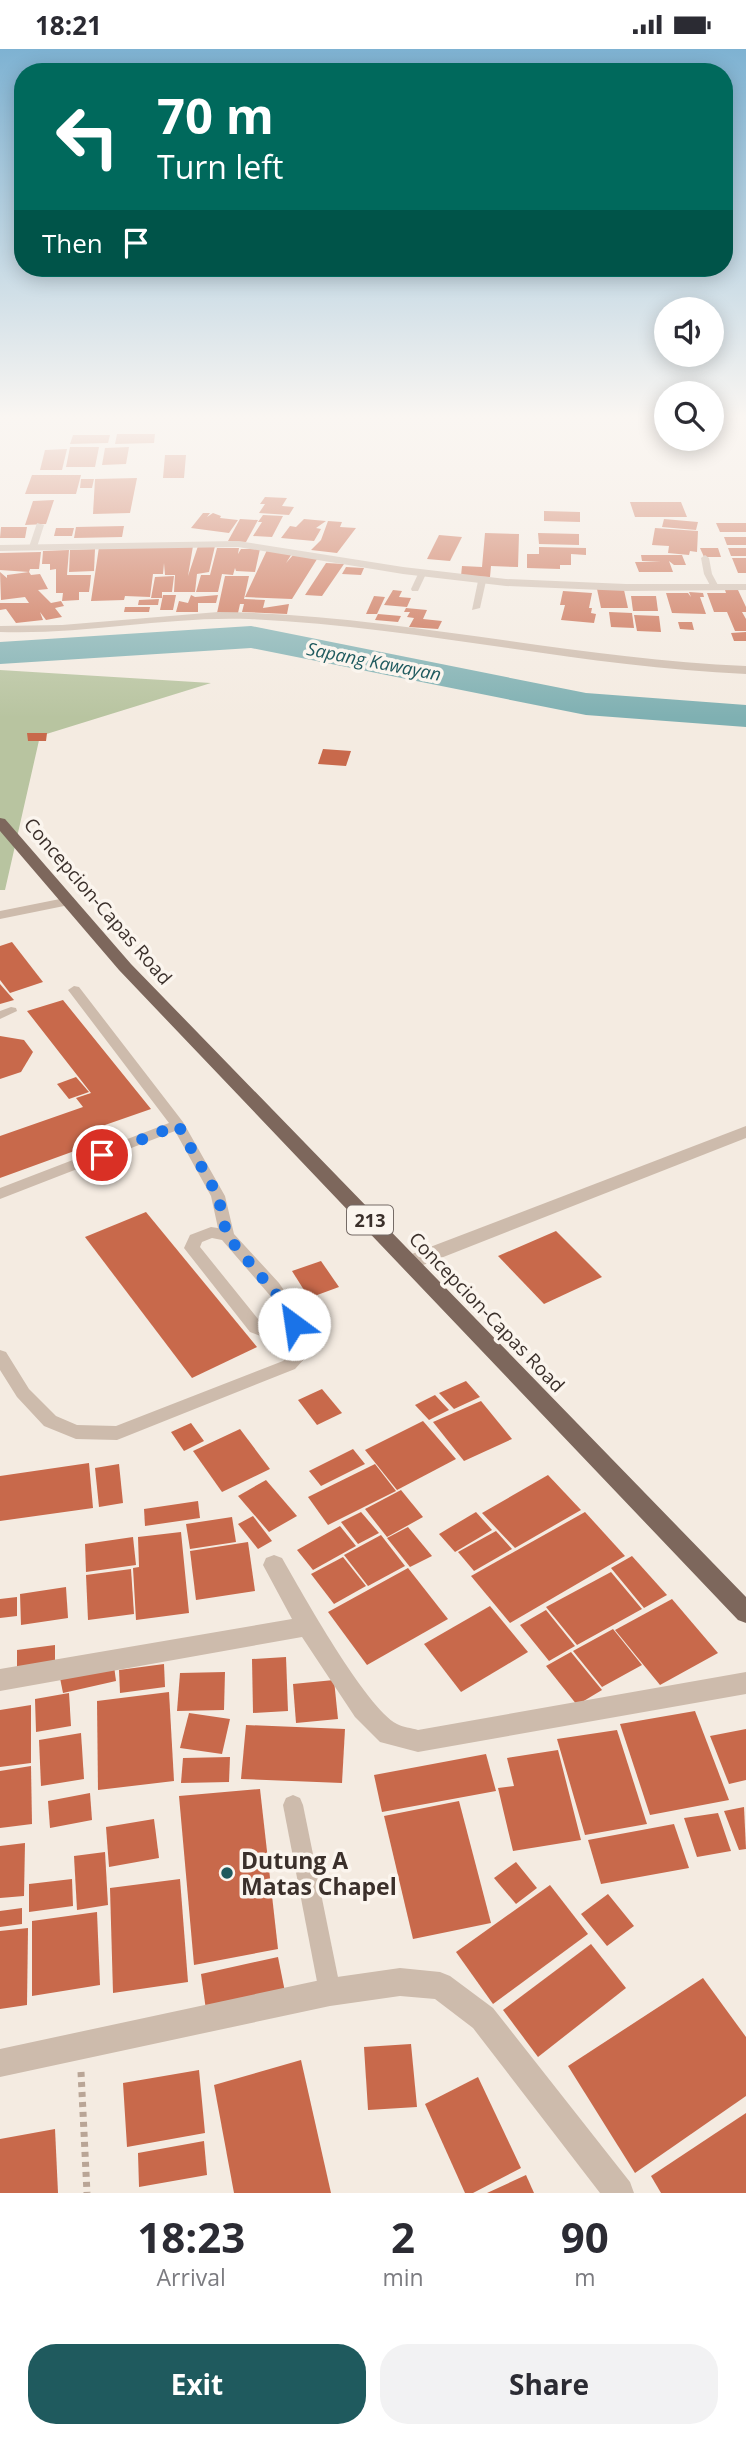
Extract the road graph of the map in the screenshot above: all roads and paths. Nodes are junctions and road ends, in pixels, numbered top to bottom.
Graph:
1 (40, 525) dead end
2 (33, 547) junction
3 (0, 548) edge
4 (705, 558) dead end
5 (422, 574) junction
6 (482, 581) junction
7 (715, 587) junction
8 (746, 587) edge
9 (415, 589) dead end
10 (475, 608) dead end
11 (0, 629) edge
12 (746, 670) edge
13 (0, 822) edge
14 (70, 901) junction
15 (0, 915) edge
16 (74, 989) dead end
17 (178, 1125) junction
18 (746, 1132) edge
19 (0, 1194) edge
20 (227, 1236) junction
21 (411, 1262) junction
22 (293, 1314) junction
23 (0, 1356) edge
24 (274, 1565) dead end
25 (746, 1613) edge
26 (308, 1626) junction
27 (0, 1680) edge
28 (746, 1683) edge
29 (293, 1805) dead end
30 (330, 1992) junction
31 (79, 2047) junction
32 (0, 2063) edge
33 (87, 2193) edge
34 (619, 2193) edge

1 - 2 lane
2 - 3 street
2 - 5 street
4 - 7 lane
5 - 6 street
5 - 9 lane
6 - 7 street
6 - 10 lane
7 - 8 street
11 - 12 street
13 - 14 main road, Concepcion-Capas Road / 213
14 - 15 lane
14 - 21 main road, Concepcion-Capas Road / 213
16 - 17 lane
17 - 19 lane
17 - 20 lane
18 - 21 street
20 - 22 lane
20 - 22 lane
21 - 25 main road, Concepcion-Capas Road / 213
22 - 23 lane
24 - 26 street
26 - 27 street
26 - 28 street
29 - 30 lane
30 - 31 street
30 - 34 street
31 - 32 street
31 - 33 path

